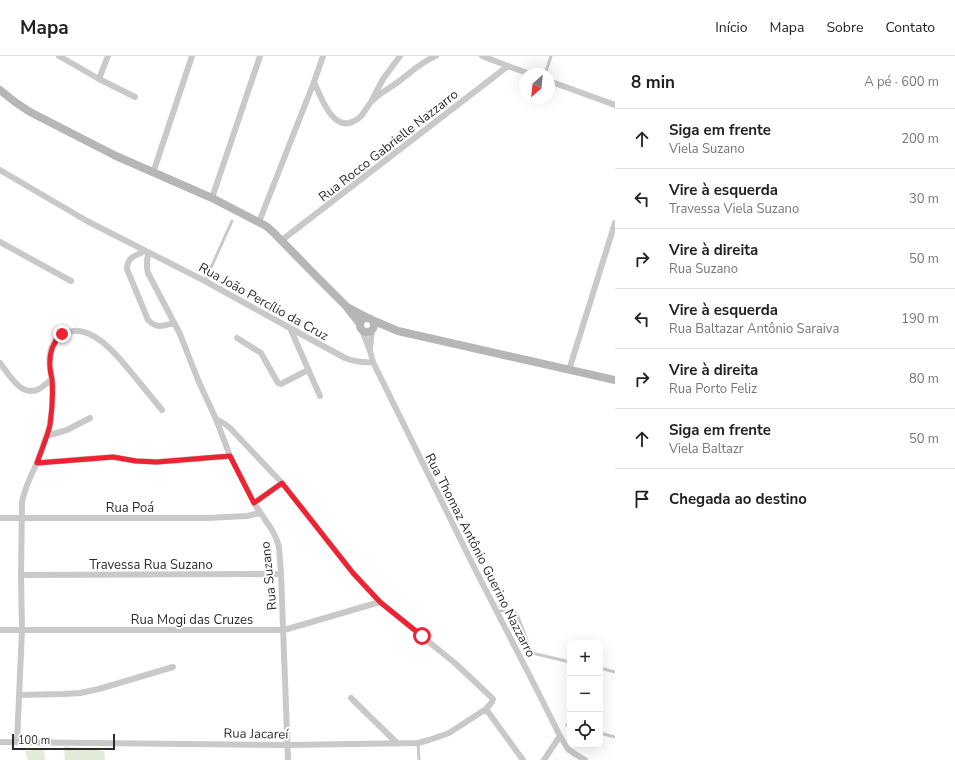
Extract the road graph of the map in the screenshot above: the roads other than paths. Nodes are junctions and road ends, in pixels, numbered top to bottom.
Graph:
1 (59, 56) edge
2 (108, 56) edge
3 (192, 56) edge
4 (260, 56) edge
5 (323, 56) edge
6 (400, 56) edge
7 (436, 56) edge
8 (482, 56) edge
9 (551, 56) edge
10 (508, 66) junction
11 (547, 68) edge
12 (519, 70) edge
13 (99, 79) junction
14 (314, 82) junction
15 (555, 83) edge
16 (0, 90) edge
17 (135, 97) dead end
18 (371, 101) junction
19 (615, 105) edge
20 (0, 170) edge
21 (153, 173) junction
22 (212, 198) junction
23 (232, 221) dead end
24 (259, 222) junction
25 (615, 223) edge
26 (282, 240) junction
27 (0, 242) edge
28 (147, 252) junction
29 (71, 281) dead end
30 (205, 281) junction
31 (346, 306) junction
32 (370, 319) junction
33 (174, 323) junction
34 (361, 327) junction
35 (290, 328) junction
36 (372, 329) junction
37 (398, 331) junction
38 (237, 338) dead end
39 (370, 351) junction
40 (0, 362) edge
41 (373, 362) junction
42 (308, 370) junction
43 (569, 370) junction
44 (52, 379) junction
45 (615, 380) edge
46 (320, 396) dead end
47 (162, 410) dead end
48 (90, 418) dead end
49 (216, 419) junction
50 (46, 436) junction
51 (230, 456) junction
52 (37, 463) junction
53 (282, 483) junction
54 (254, 503) junction
55 (260, 513) junction
56 (0, 518) edge
57 (22, 518) junction
58 (281, 574) junction
59 (21, 575) junction
60 (380, 602) junction
61 (496, 611) junction
62 (0, 630) edge
63 (22, 630) junction
64 (284, 630) junction
65 (567, 661) edge
66 (174, 667) dead end
67 (603, 669) edge
68 (615, 672) edge
69 (19, 695) junction
70 (351, 698) dead end
71 (486, 709) junction
72 (603, 734) edge
73 (560, 736) junction
74 (615, 737) edge
75 (0, 742) edge
76 (17, 742) junction
77 (418, 743) junction
78 (398, 744) junction
79 (288, 745) junction
80 (288, 760) edge
81 (419, 760) edge
82 (523, 760) edge
83 (544, 760) edge
84 (585, 760) edge

1 - 13 street
2 - 13 street
3 - 21 street
4 - 22 street
5 - 14 street
6 - 18 street
7 - 18 street
8 - 10 street
9 - 11 lane
10 - 12 street
10 - 26 street, Rua Rocco Gabrielle Nazzarro
13 - 17 street
14 - 18 street
14 - 24 street
15 - 19 street
16 - 21 main road
20 - 28 street, Rua João Percílio da Cruz
21 - 22 main road
22 - 24 main road
23 - 30 lane
24 - 26 main road
25 - 43 street
26 - 31 main road
27 - 29 street
28 - 30 street, Rua João Percílio da Cruz
28 - 33 street, Rua Suzano
28 - 33 street
30 - 35 street, Rua João Percílio da Cruz
31 - 32 main road
31 - 34 main road
32 - 34 main road
32 - 36 main road
32 - 37 main road
33 - 49 street, Rua Suzano
34 - 36 main road
34 - 39 street, Rua Thomaz Antônio Guerino Nazzarro
35 - 41 street, Rua João Percílio da Cruz
35 - 42 street
36 - 37 main road
36 - 39 street, Rua Thomaz Antônio Guerino Nazzarro
37 - 43 main road
38 - 42 street
39 - 41 street, Rua Thomaz Antônio Guerino Nazzarro
40 - 44 street
41 - 61 street, Rua Thomaz Antônio Guerino Nazzarro
42 - 46 street
43 - 45 main road
44 - 47 street
44 - 50 street
48 - 50 street
49 - 51 street, Rua Suzano
49 - 53 street
50 - 52 street
51 - 52 street
51 - 54 street, Rua Suzano
52 - 57 street
53 - 54 street
53 - 60 street
54 - 55 street, Rua Suzano
55 - 57 street, Rua Poá
55 - 58 street, Rua Suzano
56 - 57 street, Rua Poá
57 - 59 street
58 - 59 street, Travessa Rua Suzano
58 - 64 street, Rua Suzano
59 - 63 street
60 - 64 street, Rua Mogi das Cruzes
60 - 71 street
61 - 65 lane
61 - 73 street, Rua Thomaz Antônio Guerino Nazzarro
62 - 63 street, Rua Mogi das Cruzes
63 - 64 street, Rua Mogi das Cruzes
63 - 69 street
64 - 79 street, Rua Suzano
66 - 69 street
67 - 68 lane
69 - 76 street
70 - 78 street
71 - 77 street, Rua Jacareí
71 - 82 street
72 - 74 lane
73 - 83 street
73 - 84 street, Rua Thomaz Antônio Guerino Nazzarro
75 - 76 street, Rua Jacareí
76 - 79 street, Rua Jacareí
77 - 78 street, Rua Jacareí
77 - 81 lane
78 - 79 street, Rua Jacareí
79 - 80 street, Rua Suzano

